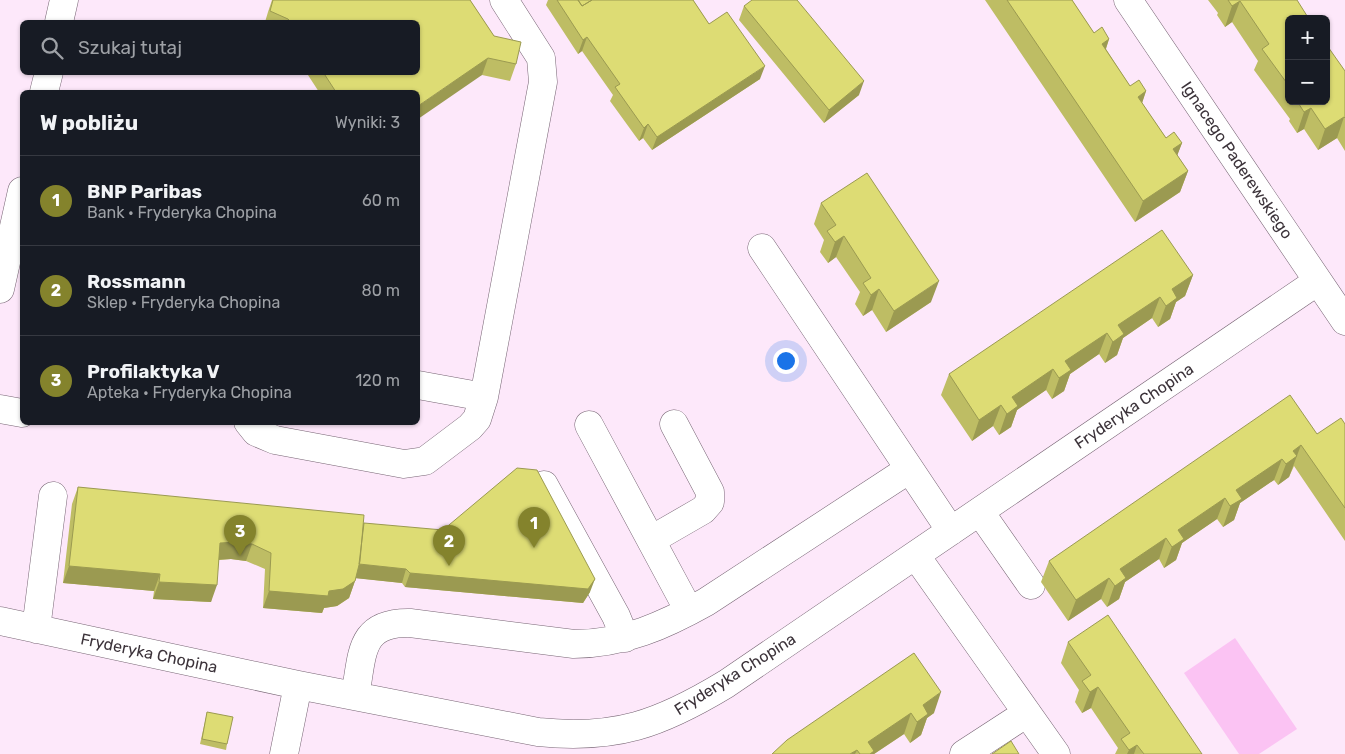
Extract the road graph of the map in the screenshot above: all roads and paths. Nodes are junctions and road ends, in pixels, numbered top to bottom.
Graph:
1 (64, 0) edge
2 (504, 0) edge
3 (1128, 0) edge
4 (59, 20) edge
5 (47, 75) edge
6 (44, 90) edge
7 (20, 199) edge
8 (762, 248) dead end
9 (1318, 281) junction
10 (0, 289) edge
11 (1345, 321) edge
12 (420, 385) edge
13 (484, 397) junction
14 (0, 409) edge
15 (20, 413) edge
16 (674, 424) dead end
17 (250, 425) edge
18 (589, 425) dead end
19 (908, 470) junction
20 (539, 475) edge
21 (53, 496) dead end
22 (980, 512) junction
23 (951, 531) junction
24 (651, 540) junction
25 (916, 556) junction
26 (1031, 585) dead end
27 (689, 611) junction
28 (0, 621) edge
29 (36, 629) junction
30 (625, 638) junction
31 (298, 685) junction
32 (355, 696) junction
33 (1027, 713) junction
34 (284, 754) edge
35 (964, 754) edge
36 (1056, 754) edge

1 - 4 street
2 - 13 street
3 - 9 street, Ignacego Paderewskiego
5 - 6 street
7 - 10 street
8 - 19 street
9 - 11 street, Ignacego Paderewskiego
9 - 22 street, Fryderyka Chopina
12 - 13 street
13 - 17 street
14 - 15 street
16 - 24 street
18 - 24 street
19 - 23 street
19 - 27 street
20 - 30 street
21 - 29 street
22 - 23 street, Fryderyka Chopina
22 - 26 street
23 - 25 street, Fryderyka Chopina
24 - 27 street
25 - 32 street, Fryderyka Chopina
25 - 33 street
27 - 30 street
28 - 29 street, Fryderyka Chopina
29 - 31 street, Fryderyka Chopina
30 - 32 street
31 - 32 street, Fryderyka Chopina
31 - 34 street
33 - 35 street
33 - 36 street

